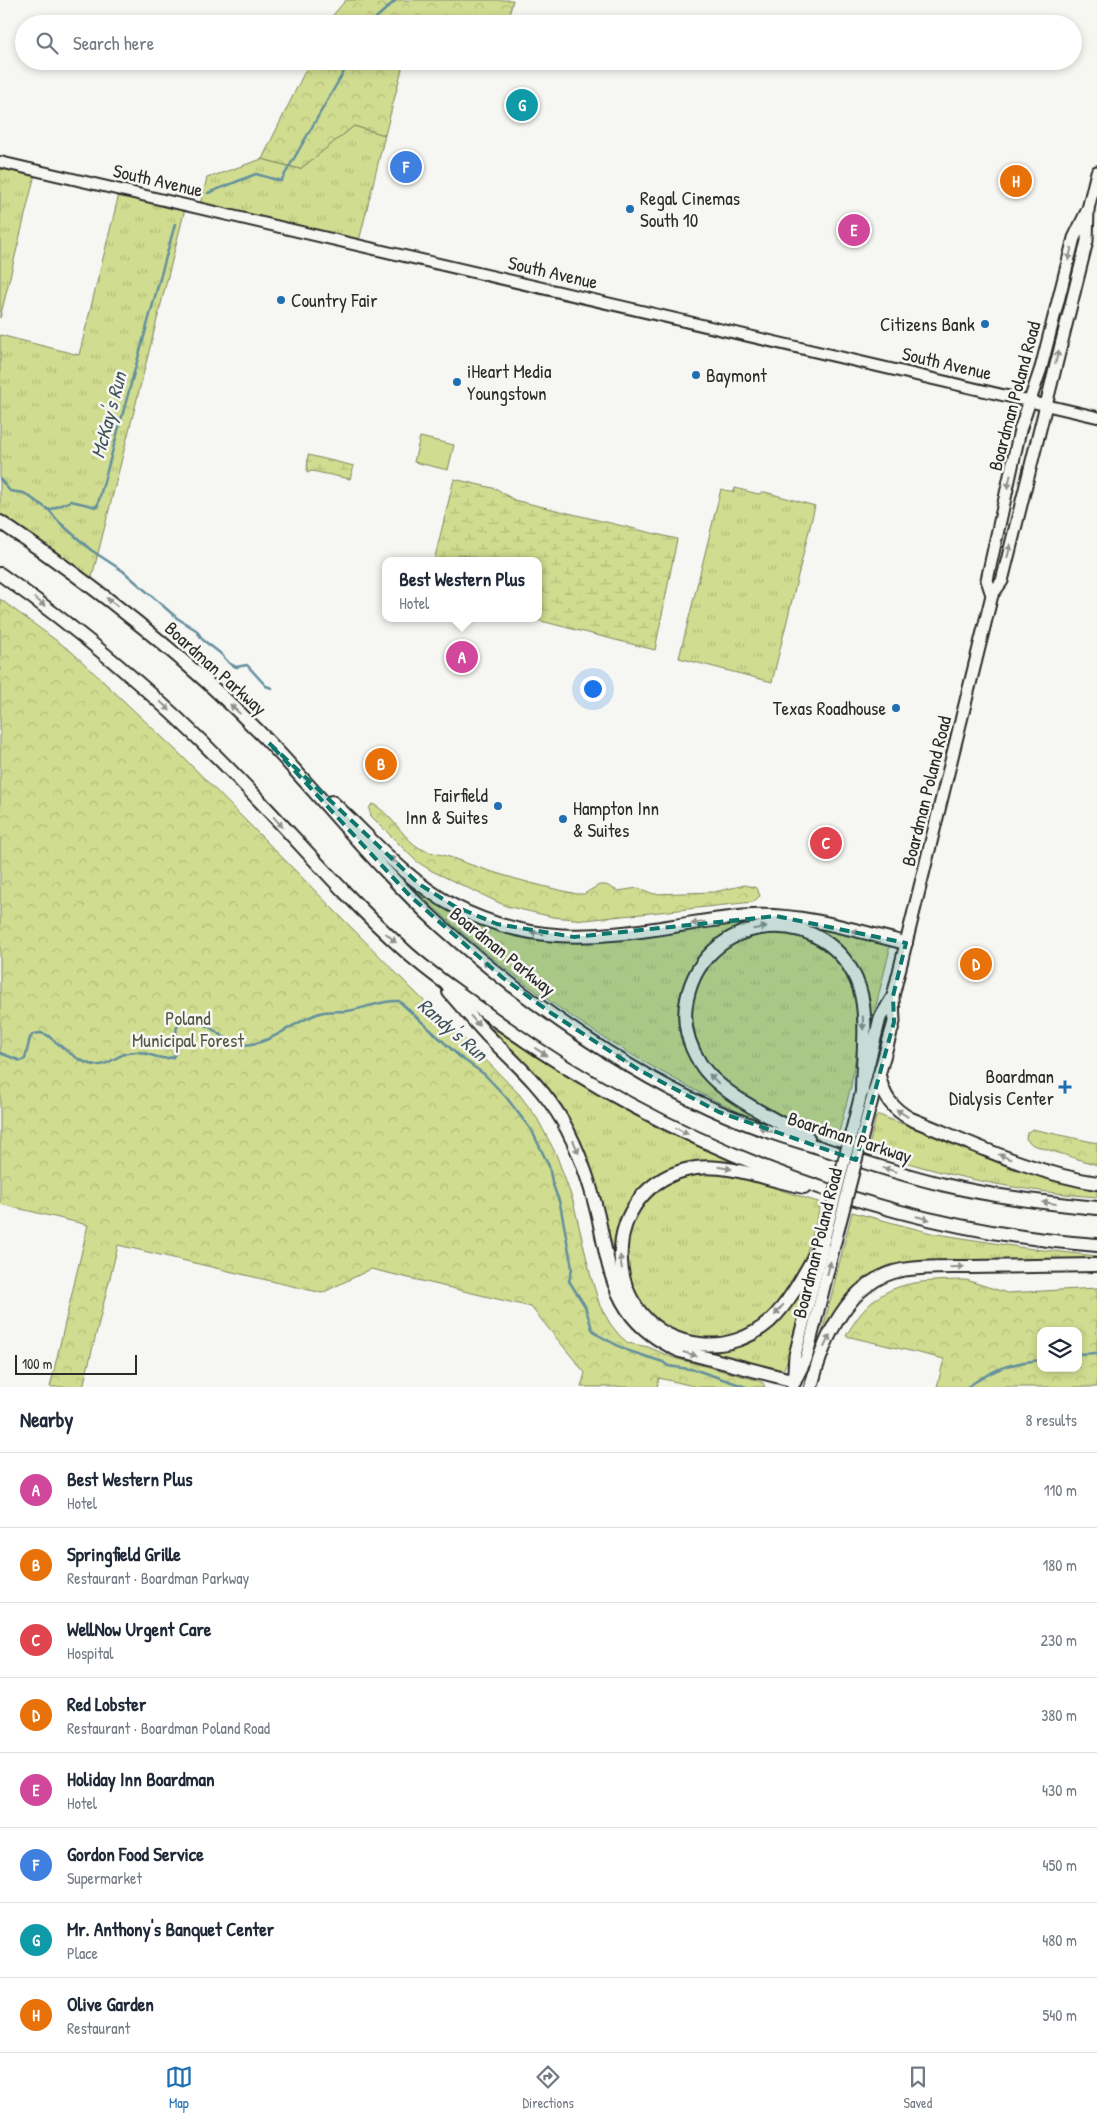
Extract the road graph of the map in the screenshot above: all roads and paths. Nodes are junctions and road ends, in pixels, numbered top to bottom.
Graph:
1 (0, 162) edge
2 (1097, 172) edge
3 (1088, 209) junction
4 (1030, 400) junction
5 (1045, 404) junction
6 (1097, 417) edge
7 (0, 522) edge
8 (0, 574) edge
9 (992, 596) junction
10 (269, 743) junction
11 (906, 943) junction
12 (430, 972) junction
13 (893, 996) junction
14 (880, 1074) junction
15 (862, 1092) junction
16 (862, 1112) junction
17 (829, 1151) junction
18 (1097, 1183) edge
19 (843, 1195) junction
20 (1097, 1208) edge
21 (830, 1241) junction
22 (1097, 1245) edge
23 (1097, 1265) edge
24 (794, 1384) edge
25 (811, 1387) edge

1 - 4 main road, South Avenue
2 - 3 main road, Boardman Poland Road
3 -> 4 main road, Boardman Poland Road
5 -> 3 main road, Boardman Poland Road
4 - 5 main road, South Avenue
4 -> 9 main road, Boardman Poland Road
5 - 6 main road, South Avenue
9 -> 5 main road, Boardman Poland Road
10 -> 7 highway, Boardman Parkway
8 -> 12 highway
9 - 11 main road, Boardman Poland Road
11 -> 10 highway
17 -> 10 highway, Boardman Parkway
11 - 13 main road, Boardman Poland Road
12 -> 19 highway
12 -> 24 highway
13 - 14 main road, Boardman Poland Road
13 - 15 main road, Boardman Poland Road
14 - 16 main road, Boardman Poland Road
18 -> 14 highway
15 - 16 main road, Boardman Poland Road
17 -> 15 highway
16 - 21 main road, Boardman Poland Road, bridge
20 -> 17 highway, Boardman Parkway
21 -> 19 highway
19 -> 22 highway
21 - 24 main road, Boardman Poland Road
25 -> 23 highway

